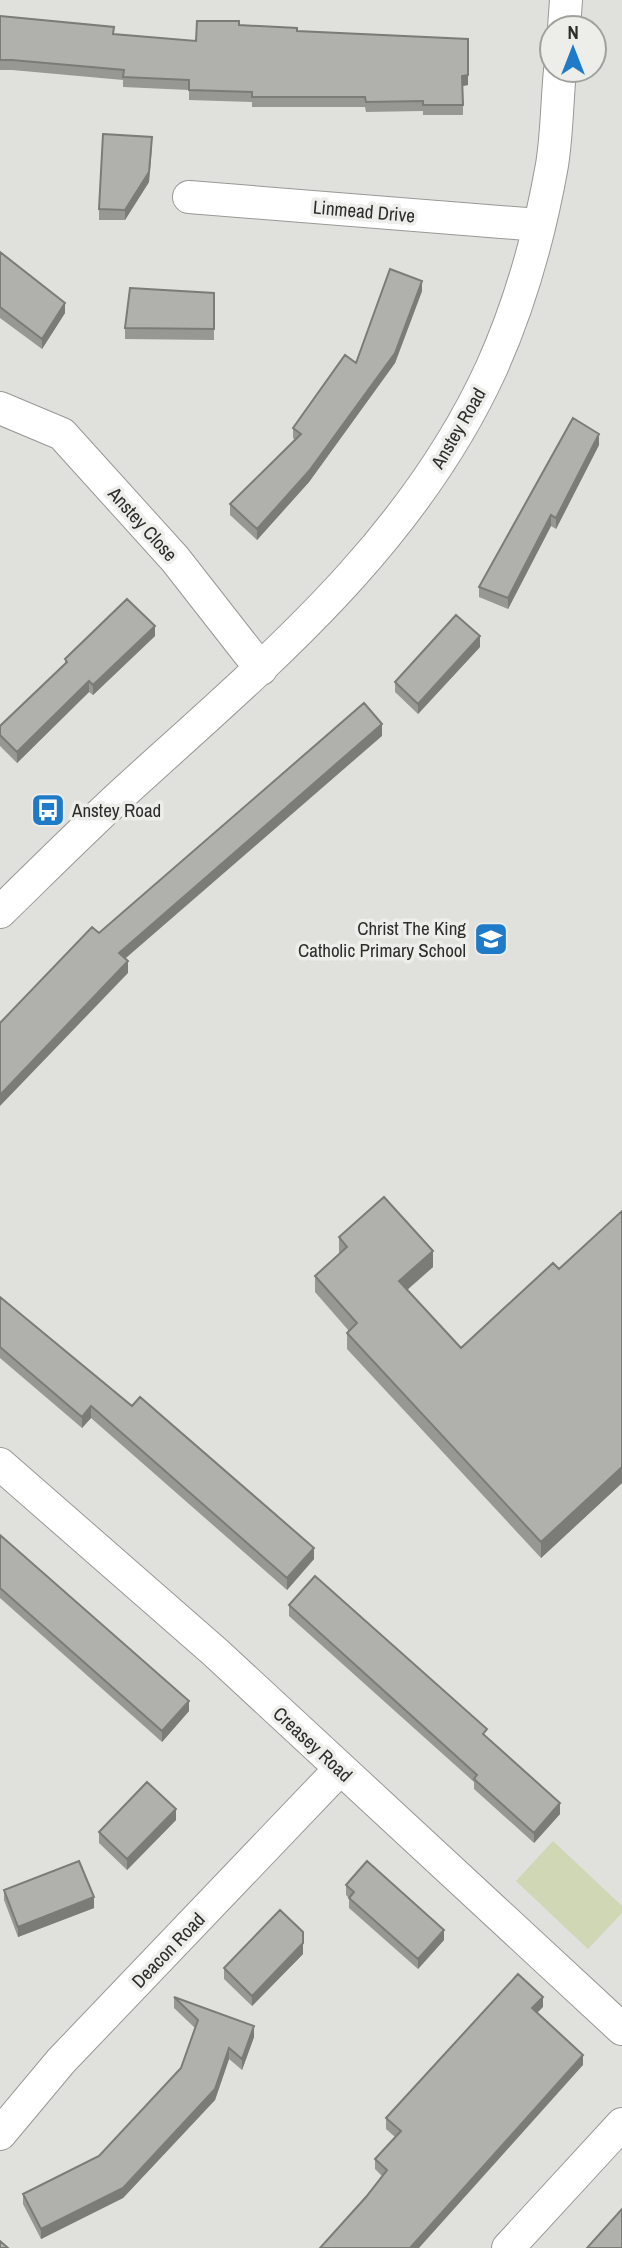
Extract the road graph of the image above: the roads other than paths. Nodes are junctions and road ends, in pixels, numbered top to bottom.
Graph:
1 (559, 84) edge
2 (189, 197) dead end
3 (539, 225) junction
4 (0, 408) edge
5 (261, 669) junction
6 (0, 912) edge
7 (0, 1464) edge
8 (340, 1769) junction
9 (622, 2029) edge
10 (622, 2124) edge
11 (0, 2134) edge
12 (508, 2248) edge

1 - 3 street, Anstey Road
2 - 3 street, Linmead Drive
3 - 5 street, Anstey Road
4 - 5 street, Anstey Close
5 - 6 street, Anstey Road
7 - 8 street, Creasey Road
8 - 9 street, Creasey Road
8 - 11 street, Deacon Road
10 - 12 street

